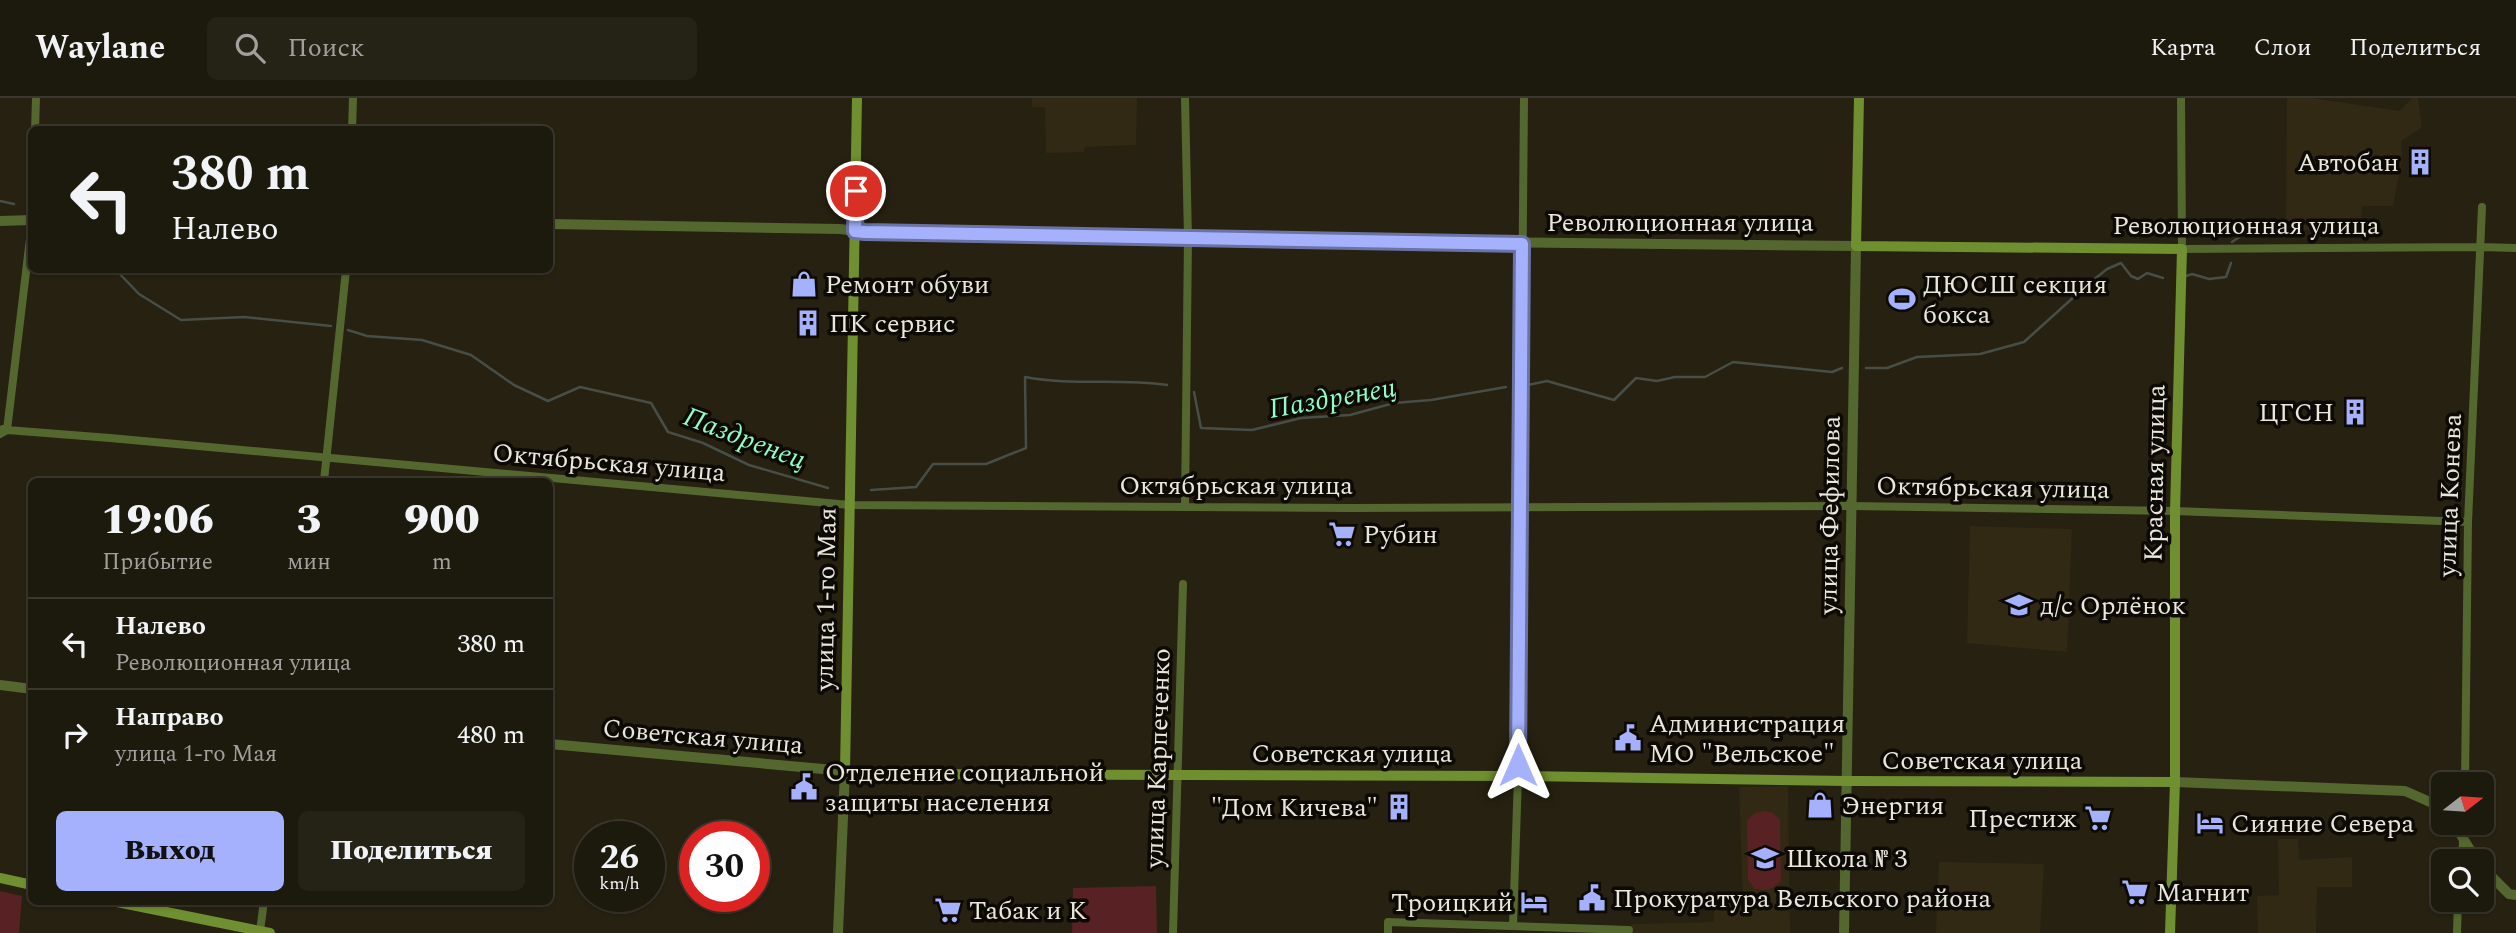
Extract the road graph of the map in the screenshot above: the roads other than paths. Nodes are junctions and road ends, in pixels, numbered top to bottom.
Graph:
1 (36, 98) edge
2 (353, 98) edge
3 (857, 98) edge
4 (1185, 98) edge
5 (1524, 98) edge
6 (1859, 98) edge
7 (2181, 98) edge
8 (35, 126) edge
9 (352, 126) edge
10 (2482, 207) dead end
11 (0, 221) edge
12 (28, 221) edge
13 (553, 224) edge
14 (855, 231) junction
15 (1188, 240) junction
16 (1522, 244) junction
17 (1856, 246) junction
18 (2480, 247) junction
19 (2516, 248) edge
20 (28, 249) edge
21 (2182, 249) junction
22 (346, 273) edge
23 (2, 431) edge
24 (327, 456) junction
25 (324, 478) edge
26 (850, 505) junction
27 (1185, 506) junction
28 (1519, 506) junction
29 (1851, 506) junction
30 (2175, 511) junction
31 (2468, 522) junction
32 (1183, 584) dead end
33 (0, 685) edge
34 (28, 688) edge
35 (553, 744) edge
36 (845, 771) junction
37 (2464, 772) edge
38 (1177, 775) junction
39 (1518, 776) junction
40 (1848, 781) junction
41 (2175, 782) junction
42 (2430, 802) edge
43 (2460, 835) edge
44 (2464, 835) edge
45 (2464, 842) junction
46 (2463, 849) edge
47 (2469, 849) edge
48 (0, 878) edge
49 (2494, 879) edge
50 (28, 883) edge
51 (2516, 895) edge
52 (133, 905) edge
53 (264, 905) edge
54 (2458, 912) edge
55 (1513, 926) junction
56 (1629, 930) dead end
57 (265, 932) edge
58 (838, 933) edge
59 (1173, 933) edge
60 (1388, 933) edge
61 (1844, 933) edge
62 (2170, 933) edge
63 (2457, 933) edge

1 - 8 street
2 - 9 street
3 - 14 main road, улица 1-го Мая
4 - 15 street
5 - 16 street
6 - 17 main road, улица Фефилова
7 - 21 street, Красная улица
10 - 18 street, улица Конева
11 - 12 street
13 - 14 street, Революционная улица
14 - 15 street, Революционная улица
14 - 26 main road, улица 1-го Мая
15 - 16 street, Революционная улица
15 - 27 street
16 - 17 street, Революционная улица
16 - 28 street
17 - 21 main road, Революционная улица
17 - 29 street, улица Фефилова
18 - 19 street, Революционная улица
18 - 21 street, Революционная улица
18 - 31 street, улица Конева
20 - 23 street
21 - 30 main road, Красная улица
22 - 24 street
23 - 24 street, Октябрьская улица
24 - 25 street
24 - 26 street, Октябрьская улица
26 - 27 street, Октябрьская улица
26 - 36 main road, улица 1-го Мая
27 - 28 street, Октябрьская улица
28 - 29 street, Октябрьская улица
28 - 39 street
29 - 30 street, Октябрьская улица
29 - 40 street, улица Фефилова
30 - 31 street, Октябрьская улица
30 - 41 main road, Красная улица
31 - 37 street, улица Конева
32 - 38 street, улица Карпеченко
33 - 34 street
35 - 36 street, Советская улица
36 - 38 main road, Советская улица
36 - 58 street, улица 1-го Мая
38 - 39 main road, Советская улица
38 - 59 street, улица Карпеченко
39 - 40 main road, Советская улица
39 - 55 street
40 - 41 main road, Советская улица
40 - 61 street, улица Фефилова
41 - 42 street, Советская улица
41 - 62 main road, Красная улица
43 - 45 street
44 - 45 street
45 - 46 street
45 - 47 street
48 - 50 main road
49 - 51 street
52 - 57 main road
53 - 57 street
54 - 63 street
55 - 56 street
55 - 60 street

